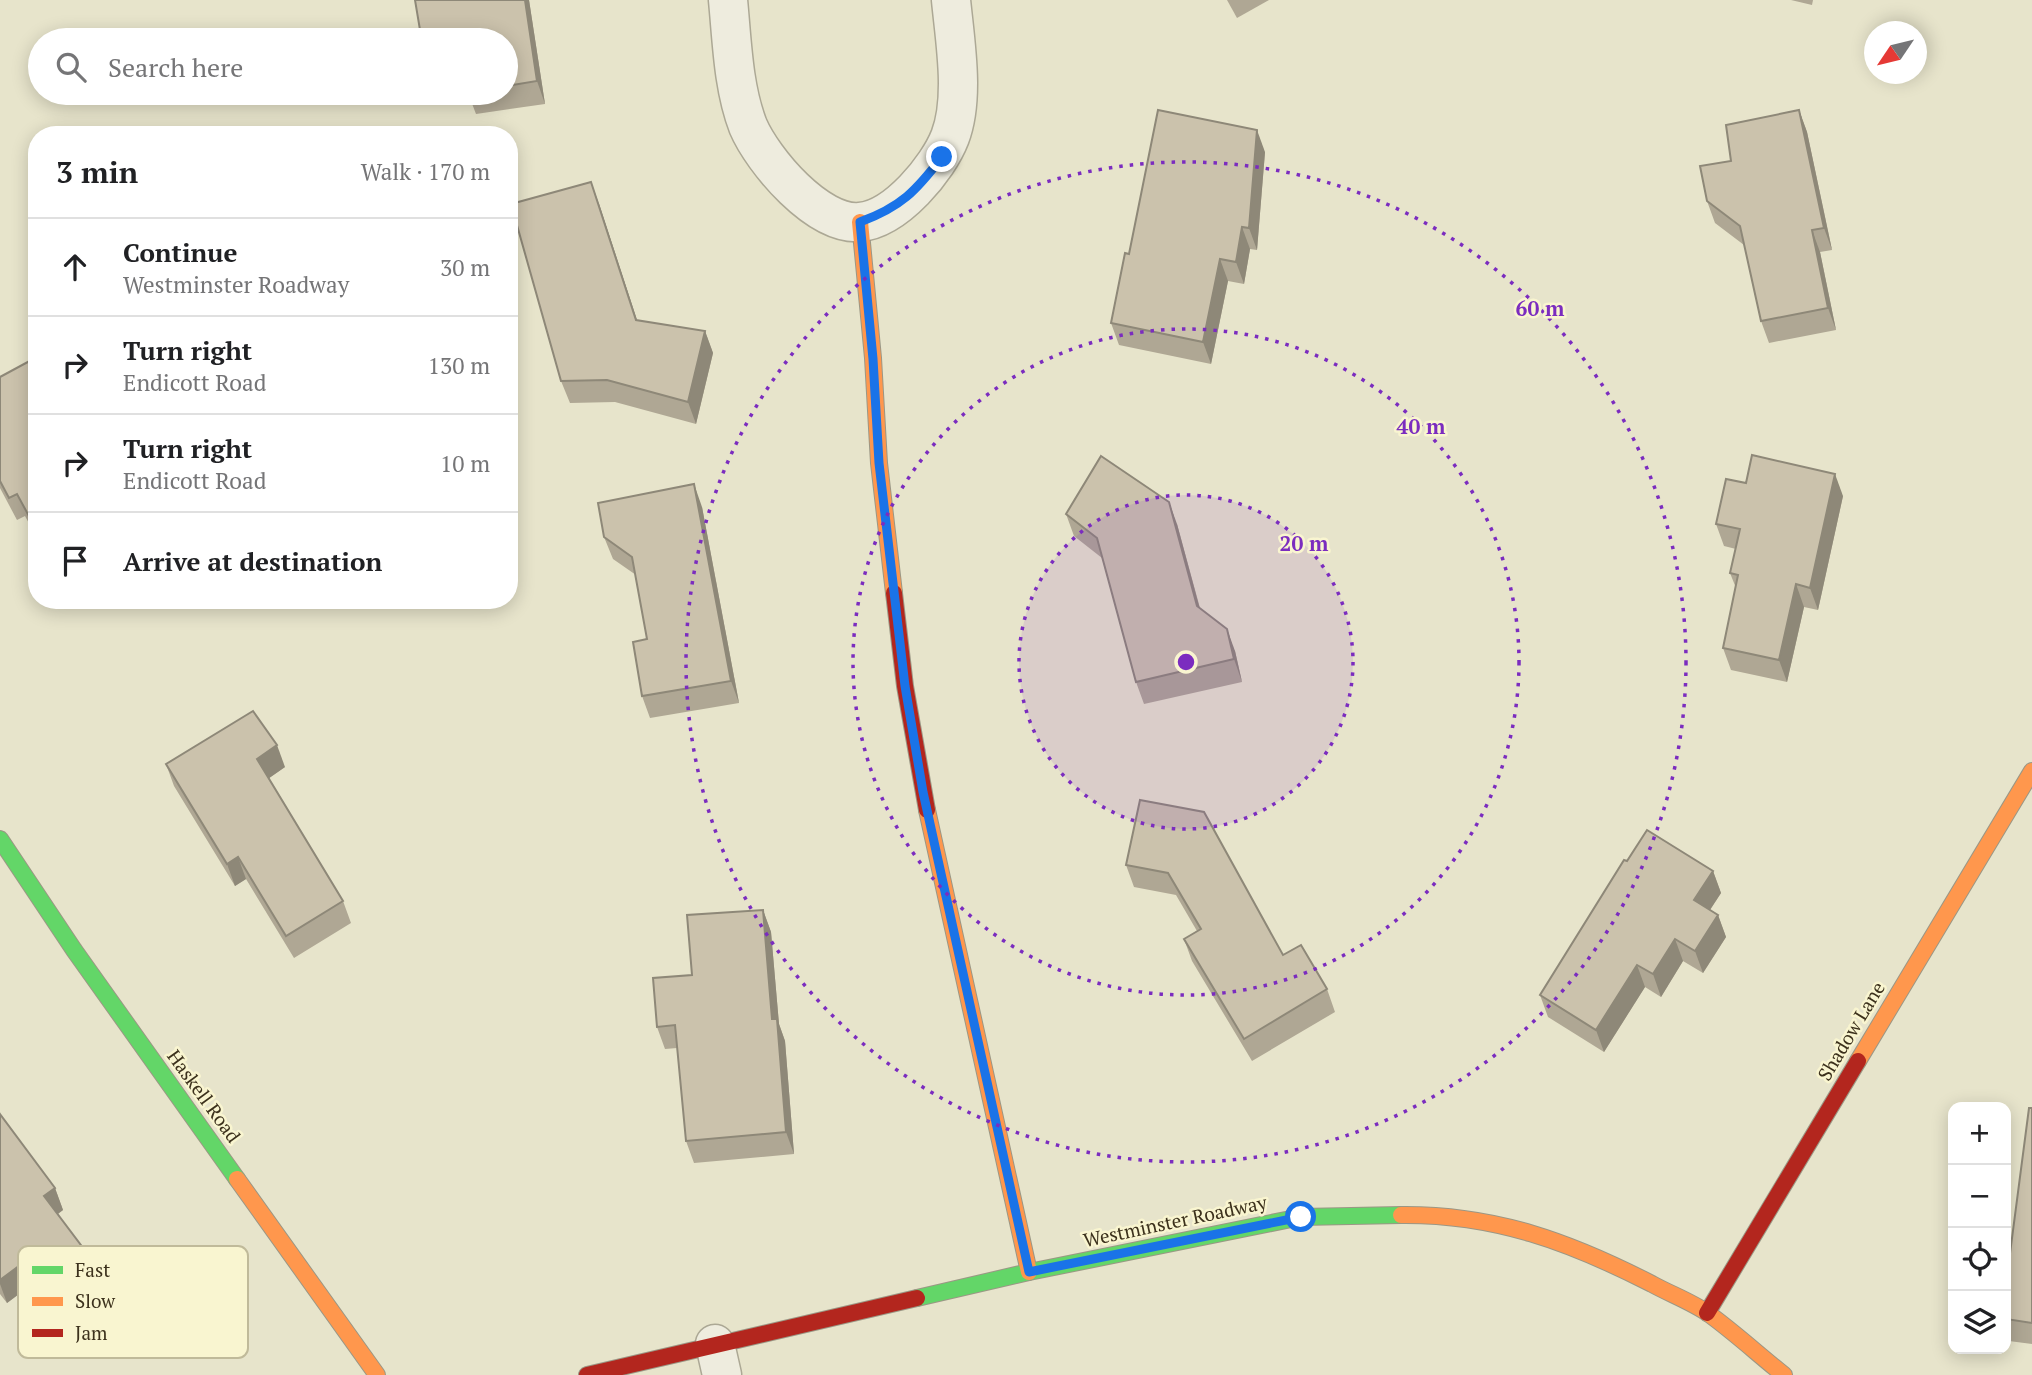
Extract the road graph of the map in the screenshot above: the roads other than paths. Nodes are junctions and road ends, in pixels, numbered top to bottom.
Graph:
1 (728, 0) edge
2 (951, 0) edge
3 (860, 222) junction
4 (2032, 771) edge
5 (0, 839) edge
6 (1029, 1272) junction
7 (1706, 1313) junction
8 (719, 1359) edge
9 (377, 1375) edge
10 (587, 1375) edge
11 (1784, 1375) edge

1 - 3 street
2 - 3 street
3 - 6 street
4 - 7 street, Shadow Lane
5 - 9 street, Haskell Road
6 - 7 street, Westminster Roadway
6 - 8 street, Westminster Roadway
7 - 11 street, Westminster Roadway
8 - 10 street, Westminster Roadway

